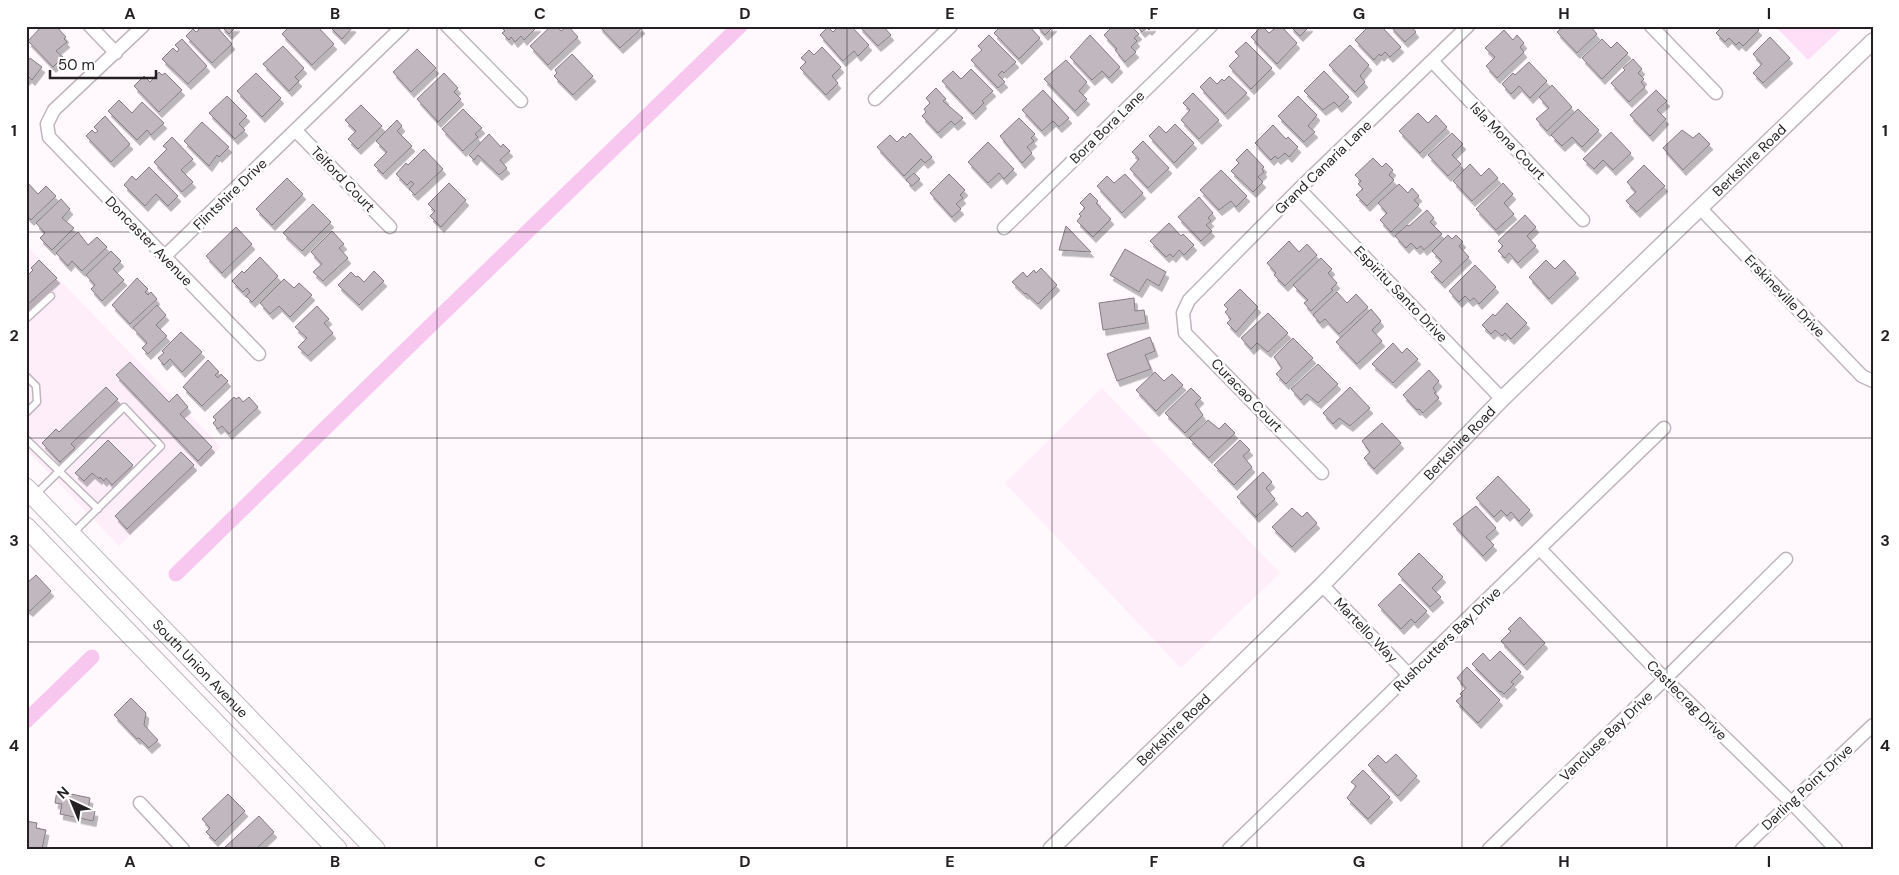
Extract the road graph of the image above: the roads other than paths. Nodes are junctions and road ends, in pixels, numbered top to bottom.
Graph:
1 (90, 26) edge
2 (143, 26) edge
3 (403, 26) edge
4 (447, 26) edge
5 (951, 26) edge
6 (1211, 26) edge
7 (1468, 26) edge
8 (1651, 26) edge
9 (1873, 41) edge
10 (116, 52) junction
11 (1432, 61) junction
12 (1716, 93) dead end
13 (875, 99) dead end
14 (521, 101) dead end
15 (296, 130) junction
16 (1299, 189) junction
17 (1700, 208) junction
18 (1583, 220) dead end
19 (390, 227) dead end
20 (1004, 228) dead end
21 (164, 257) junction
22 (51, 296) dead end
23 (1183, 313) joint
24 (26, 319) edge
25 (259, 354) dead end
26 (26, 376) edge
27 (1873, 381) edge
28 (1502, 399) junction
29 (26, 413) edge
30 (1664, 428) dead end
31 (26, 439) edge
32 (59, 472) junction
33 (1322, 472) dead end
34 (30, 492) edge
35 (98, 509) junction
36 (26, 527) edge
37 (72, 535) junction
38 (1540, 549) junction
39 (1786, 558) dead end
40 (1322, 585) junction
41 (1410, 675) junction
42 (1665, 679) junction
43 (1873, 725) edge
44 (1791, 802) junction
45 (140, 803) dead end
46 (184, 849) edge
47 (337, 849) edge
48 (374, 849) edge
49 (1051, 849) edge
50 (1229, 849) edge
51 (1489, 849) edge
52 (1742, 849) edge
53 (1836, 849) edge

1 - 10 street
2 - 10 street
3 - 15 street, Flintshire Drive
4 - 14 street
5 - 13 street
6 - 20 street, Bora Bora Lane
7 - 11 street, Grand Canaria Lane
8 - 12 street
9 - 17 street, Berkshire Road
10 - 21 street, Doncaster Avenue
11 - 16 street, Grand Canaria Lane
11 - 18 street, Isla Mona Court
15 - 19 street, Telford Court
15 - 21 street, Flintshire Drive
16 - 23 street, Grand Canaria Lane
16 - 28 street, Espiritu Santo Drive
17 - 27 street, Erskineville Drive
17 - 28 street, Berkshire Road
21 - 25 street, Doncaster Avenue
22 - 24 lane
23 - 33 street, Curacao Court
26 - 29 lane
28 - 40 street, Berkshire Road
30 - 38 street, Rushcutters Bay Drive
31 - 32 lane
32 - 34 lane
32 - 35 lane
32 - 35 lane
34 - 37 main road, South Union Avenue
35 - 37 lane
36 - 47 main road, South Union Avenue
37 - 48 main road, South Union Avenue
38 - 41 street, Rushcutters Bay Drive
38 - 42 street, Castlecrag Drive
39 - 42 street, Vancluse Bay Drive
40 - 41 street, Martello Way
40 - 49 street, Berkshire Road
41 - 50 street, Rushcutters Bay Drive
42 - 44 street, Castlecrag Drive
42 - 51 street, Vancluse Bay Drive
43 - 44 street, Darling Point Drive
44 - 52 street, Darling Point Drive
44 - 53 street, Castlecrag Drive
45 - 46 street

